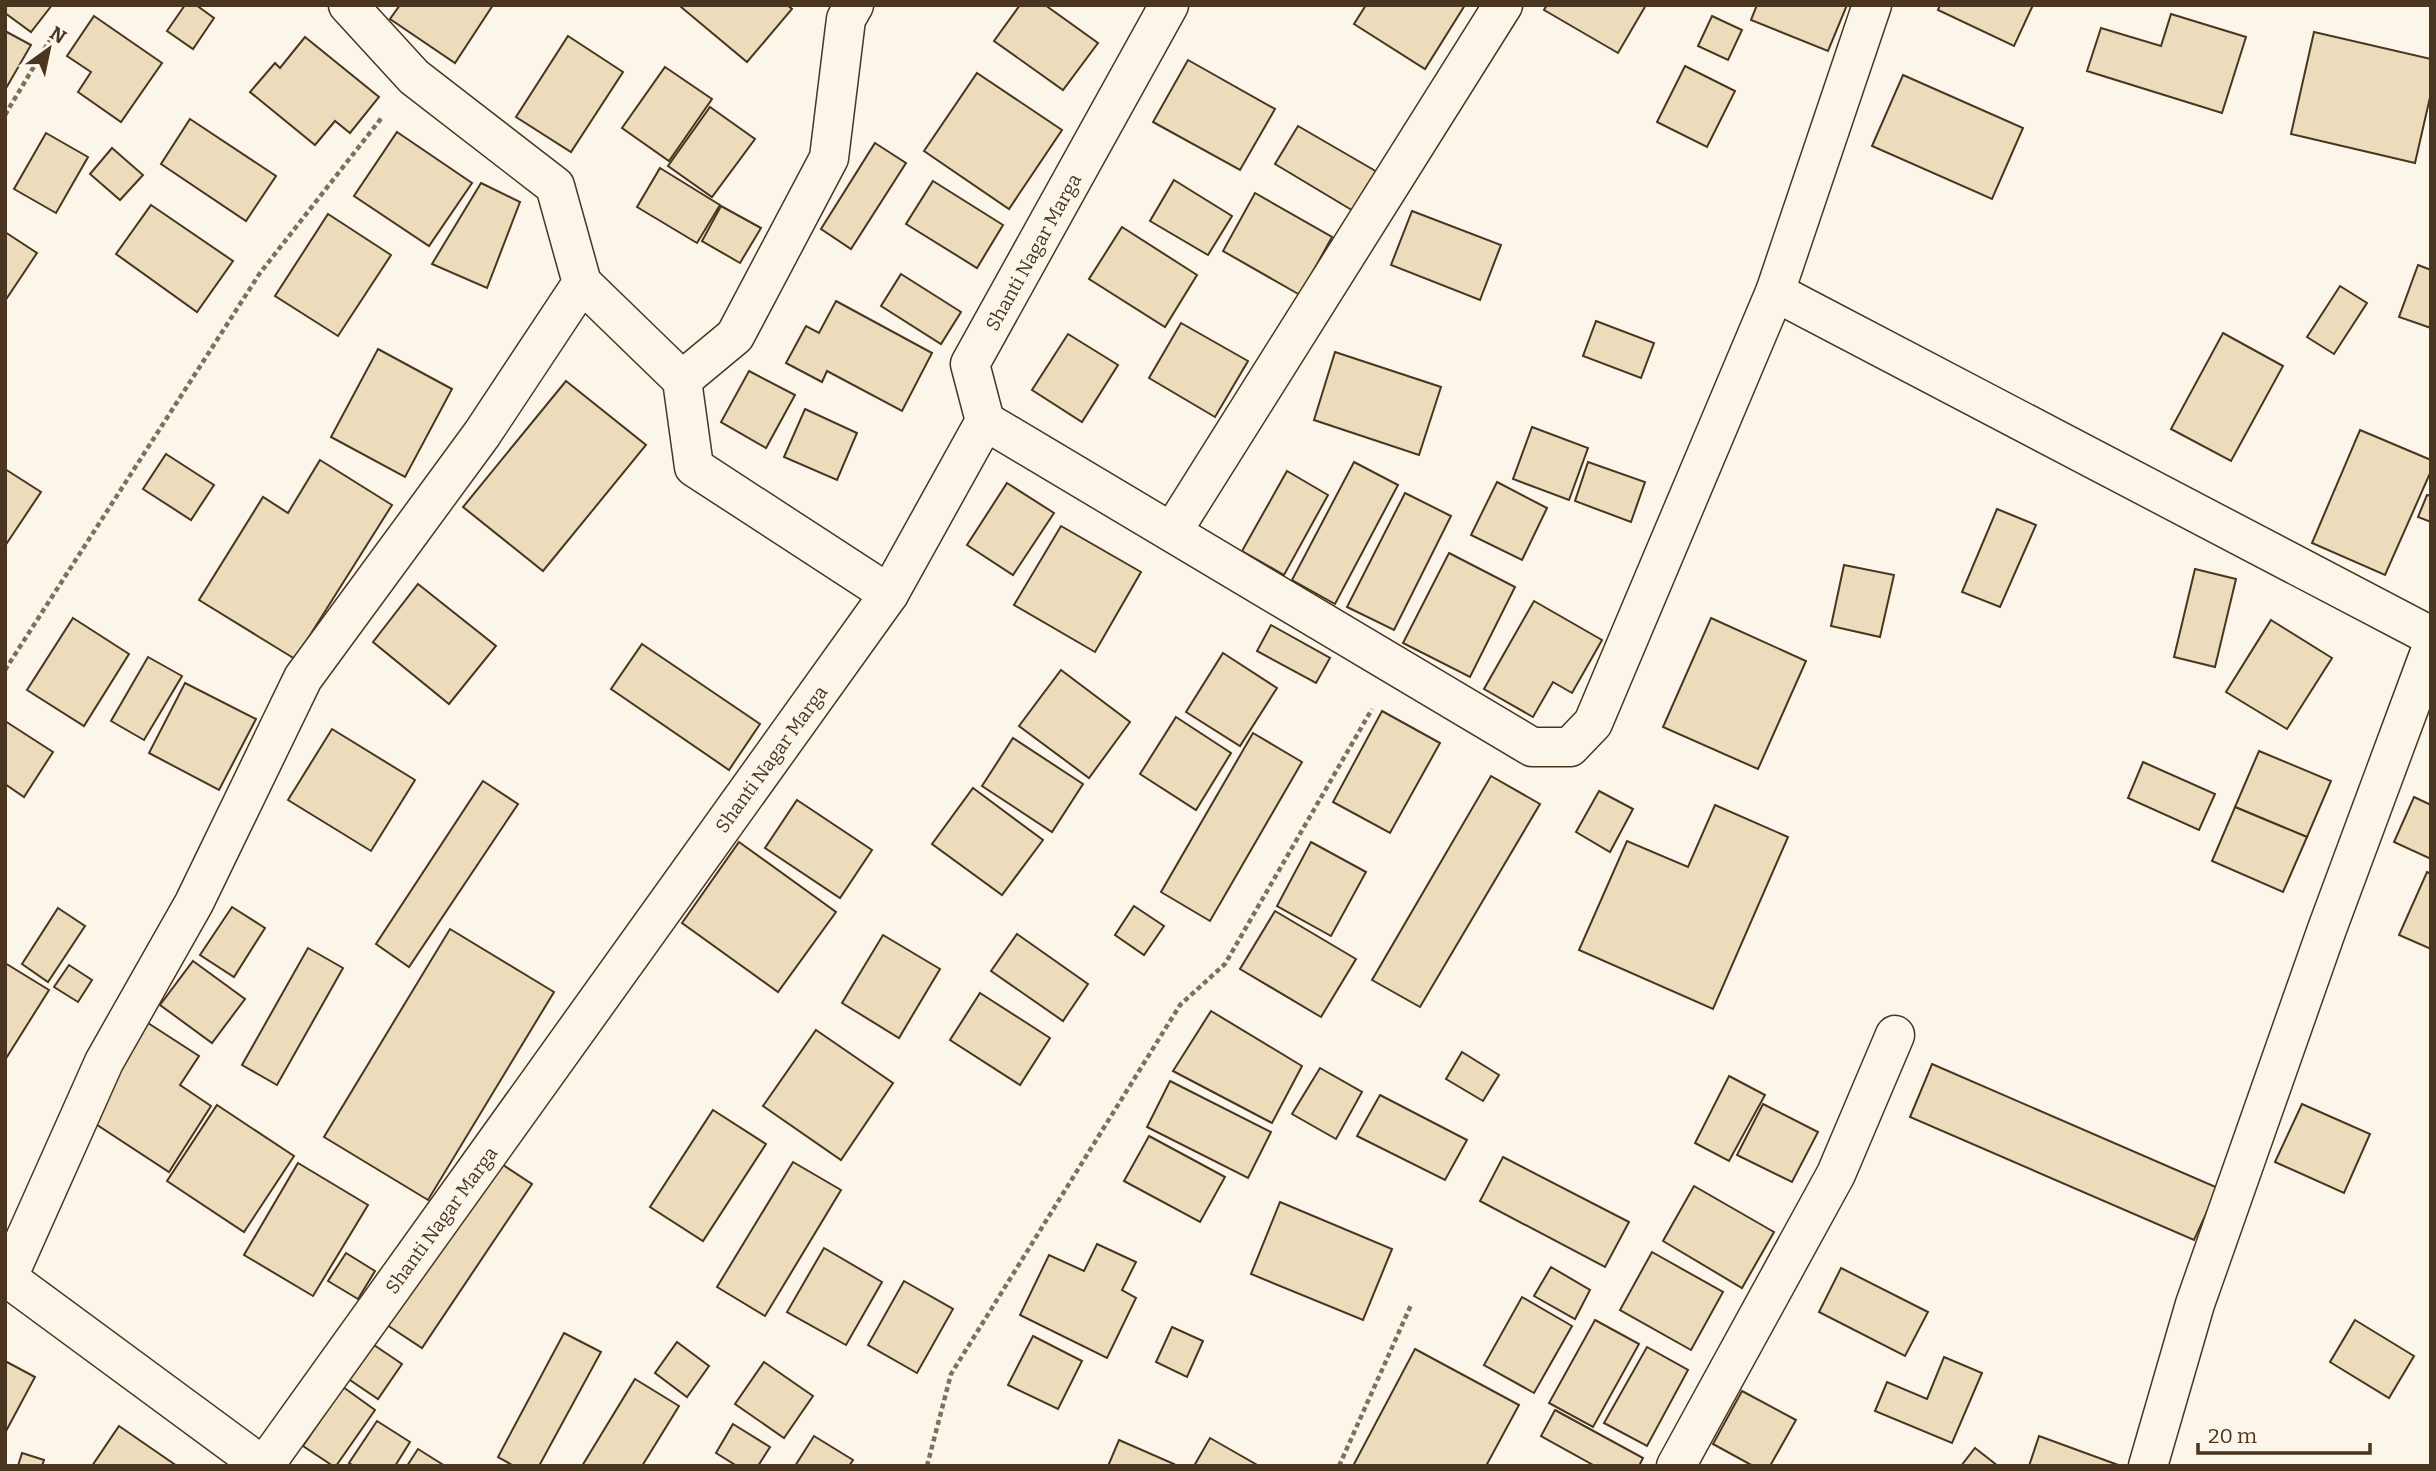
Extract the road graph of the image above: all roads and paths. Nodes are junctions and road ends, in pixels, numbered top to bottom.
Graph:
1 (348, 5) edge
2 (854, 5) edge
3 (1170, 5) edge
4 (1503, 5) edge
5 (1872, 5) edge
6 (57, 28) dead end
7 (414, 76) junction
8 (5, 115) edge
9 (582, 283) junction
10 (1775, 292) junction
11 (682, 380) junction
12 (985, 421) junction
13 (1172, 531) junction
14 (889, 594) junction
15 (2431, 636) edge
16 (2431, 649) edge
17 (1397, 665) junction
18 (5, 670) edge
19 (1895, 1035) dead end
20 (6, 1276) edge
21 (1411, 1305) dead end
22 (264, 1466) edge
23 (927, 1466) edge
24 (1339, 1466) edge
25 (1676, 1466) edge
26 (2148, 1466) edge

1 - 7 street
2 - 11 street
3 - 12 street, Shanti Nagar Marga
4 - 13 street
5 - 10 street
6 - 8 path
7 - 9 street
7 - 18 path
9 - 11 street
9 - 20 street
10 - 15 street
10 - 17 street
11 - 14 street
12 - 13 street
12 - 14 street, Shanti Nagar Marga
13 - 17 street
14 - 22 street, Shanti Nagar Marga
16 - 26 street
17 - 23 path
19 - 25 street
20 - 22 street
21 - 24 path

